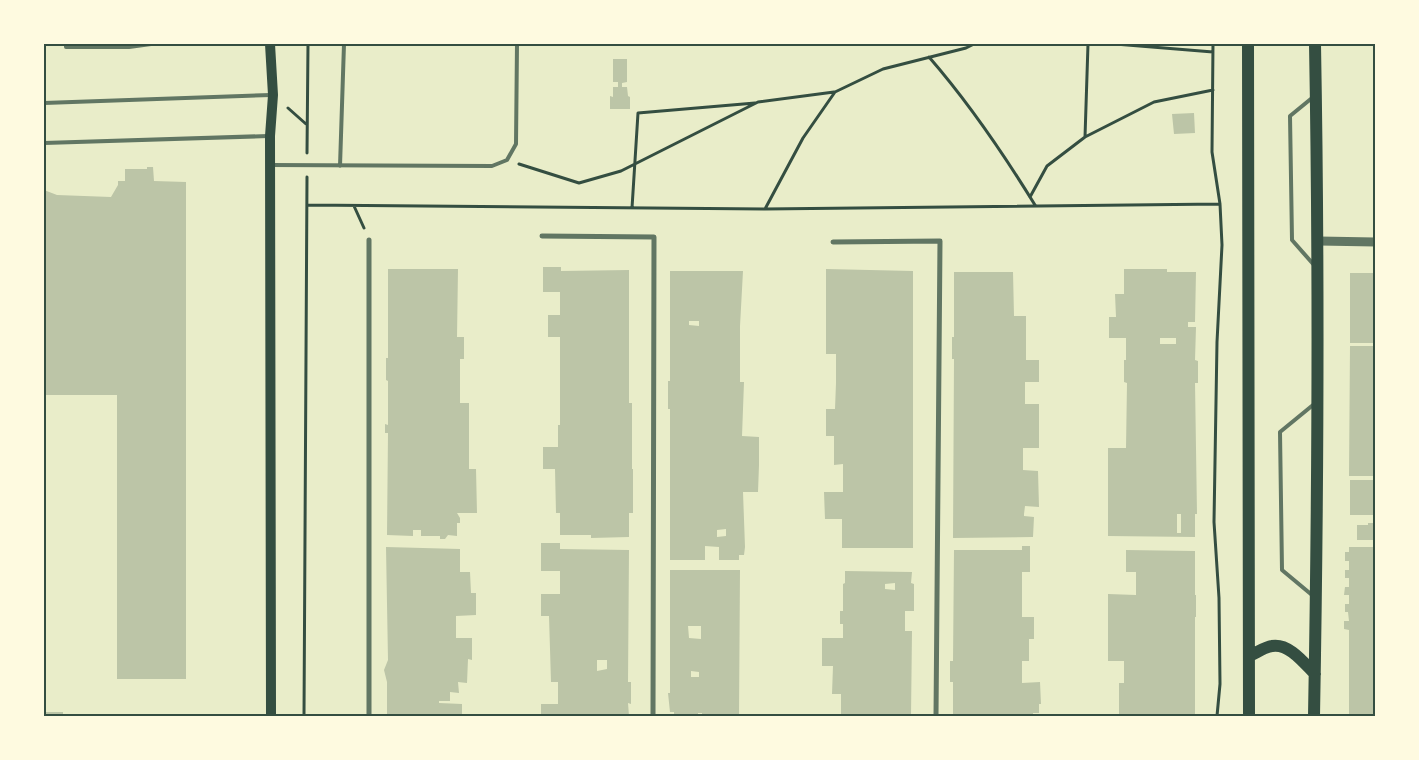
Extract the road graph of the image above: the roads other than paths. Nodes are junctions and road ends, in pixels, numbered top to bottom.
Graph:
1 (66, 44) edge
2 (151, 44) edge
3 (270, 44) edge
4 (344, 44) edge
5 (517, 44) edge
6 (1248, 44) edge
7 (1316, 44) edge
8 (273, 95) junction
9 (1316, 95) junction
10 (44, 103) edge
11 (270, 136) junction
12 (44, 143) edge
13 (270, 164) junction
14 (340, 166) junction
15 (542, 236) dead end
16 (369, 240) road end
17 (1319, 241) junction
18 (832, 242) dead end
19 (1375, 242) edge
20 (1319, 270) junction
21 (1319, 400) junction
22 (1316, 598) junction
23 (1250, 656) junction
24 (1315, 674) junction
25 (271, 716) edge
26 (369, 716) edge
27 (653, 716) edge
28 (936, 716) edge
29 (1249, 716) edge
30 (1314, 716) edge

1 - 2 lane
3 - 8 main road
4 - 14 lane
5 - 14 lane
6 - 23 main road
7 - 9 main road
8 - 10 lane
8 - 11 main road
9 - 17 main road
9 - 20 lane
11 - 12 lane
11 - 13 main road
13 - 14 lane
13 - 25 main road
15 - 27 street
16 - 26 street
17 - 19 street
17 - 20 main road
18 - 28 street
20 - 21 main road
21 - 22 main road
21 - 22 lane
22 - 24 main road
23 - 24 main road
23 - 29 main road
24 - 30 main road

